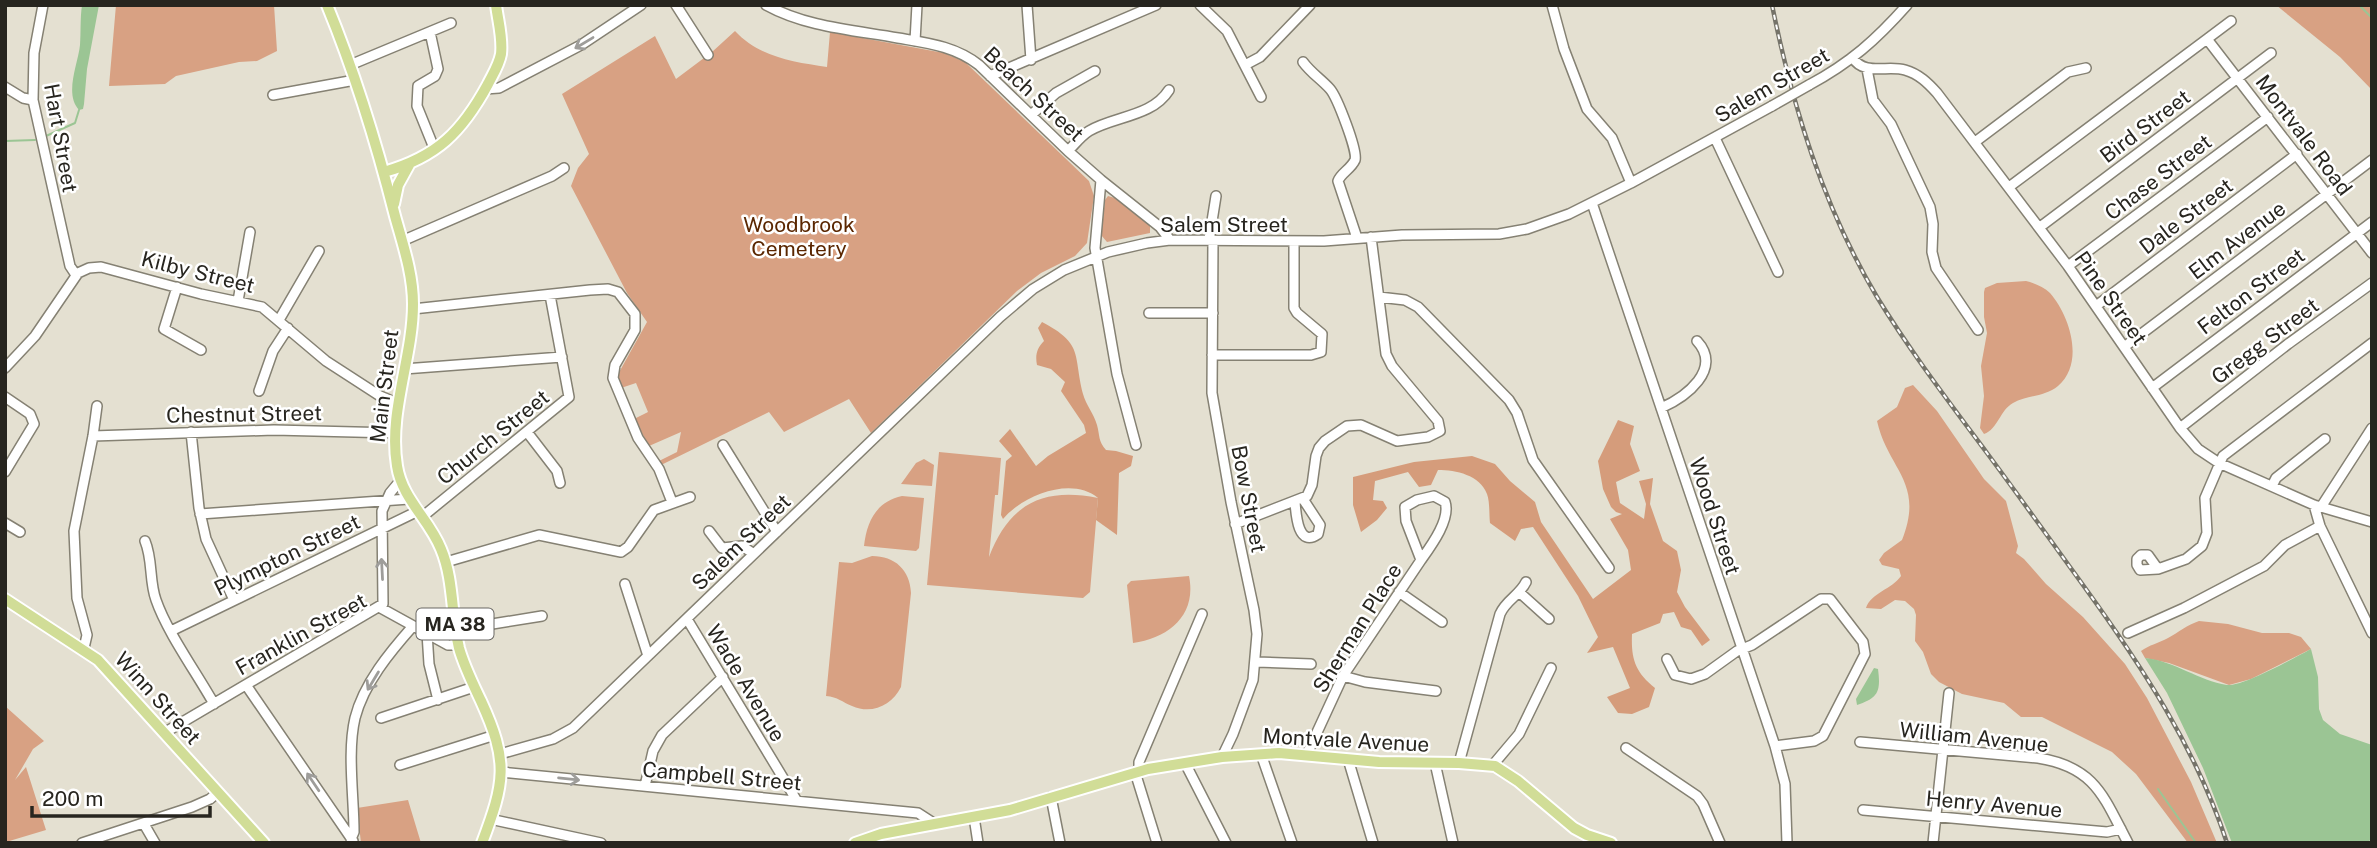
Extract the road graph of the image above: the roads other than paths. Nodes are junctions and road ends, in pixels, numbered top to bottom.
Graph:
1 (43, 5) edge
2 (327, 5) edge
3 (496, 5) edge
4 (640, 5) edge
5 (676, 5) edge
6 (917, 5) edge
7 (1027, 5) edge
8 (1156, 5) edge
9 (1200, 5) edge
10 (1310, 5) edge
11 (1552, 5) edge
12 (1907, 5) edge
13 (770, 6) edge
14 (2231, 21) dead end
15 (451, 23) dead end
16 (430, 32) junction
17 (2207, 39) junction
18 (915, 41) junction
19 (2271, 52) dead end
20 (708, 55) dead end
21 (1853, 58) junction
22 (1031, 60) junction
23 (1303, 62) dead end
24 (350, 65) junction
25 (1245, 65) junction
26 (2086, 68) dead end
27 (1867, 69) junction
28 (1095, 71) dead end
29 (990, 76) junction
30 (2238, 78) junction
31 (355, 80) junction
32 (5, 86) edge
33 (485, 89) junction
34 (1169, 90) dead end
35 (273, 95) dead end
36 (1261, 96) dead end
37 (33, 100) junction
38 (1031, 115) junction
39 (2268, 117) junction
40 (1714, 138) junction
41 (1975, 142) junction
42 (434, 148) junction
43 (1068, 151) junction
44 (2297, 154) junction
45 (2372, 160) edge
46 (409, 165) junction
47 (564, 168) dead end
48 (402, 175) junction
49 (385, 176) junction
50 (1101, 180) junction
51 (1631, 183) junction
52 (2009, 187) junction
53 (2327, 194) junction
54 (1216, 196) dead end
55 (1592, 203) junction
56 (394, 212) junction
57 (2372, 222) edge
58 (2040, 227) junction
59 (250, 232) dead end
60 (2356, 233) junction
61 (1371, 237) junction
62 (1357, 238) junction
63 (1170, 240) junction
64 (1211, 240) junction
65 (1294, 241) junction
66 (402, 242) junction
67 (319, 251) dead end
68 (2372, 253) edge
69 (1097, 256) junction
70 (2068, 266) junction
71 (1778, 272) dead end
72 (76, 275) junction
73 (2372, 284) edge
74 (177, 287) junction
75 (551, 295) junction
76 (1379, 297) junction
77 (238, 301) junction
78 (2096, 306) junction
79 (413, 309) junction
80 (1149, 313) dead end
81 (1213, 313) junction
82 (279, 320) junction
83 (288, 328) junction
84 (1978, 330) dead end
85 (1697, 341) dead end
86 (2372, 343) edge
87 (2124, 347) junction
88 (201, 350) dead end
89 (1212, 355) junction
90 (562, 357) junction
91 (5, 368) edge
92 (404, 369) junction
93 (2152, 388) junction
94 (259, 391) dead end
95 (5, 397) edge
96 (399, 404) junction
97 (97, 405) dead end
98 (1661, 408) junction
99 (2180, 428) junction
100 (2372, 428) edge
101 (191, 432) junction
102 (527, 432) junction
103 (396, 433) junction
104 (93, 436) junction
105 (2325, 439) dead end
106 (723, 445) dead end
107 (1136, 445) dead end
108 (2219, 463) junction
109 (5, 472) edge
110 (400, 481) junction
111 (560, 483) dead end
112 (2272, 486) junction
113 (691, 497) dead end
114 (409, 499) junction
115 (386, 502) junction
116 (672, 502) junction
117 (2318, 506) junction
118 (200, 514) junction
119 (420, 514) junction
120 (2371, 521) edge
121 (5, 523) edge
122 (1235, 524) junction
123 (2320, 526) junction
124 (381, 529) junction
125 (709, 531) dead end
126 (20, 532) dead end
127 (777, 532) junction
128 (145, 541) dead end
129 (754, 554) junction
130 (1421, 560) junction
131 (446, 562) junction
132 (1609, 568) dead end
133 (2158, 569) dead end
134 (1526, 582) dead end
135 (625, 584) dead end
136 (1399, 592) junction
137 (1519, 592) junction
138 (5, 600) edge
139 (233, 600) junction
140 (379, 607) junction
141 (1202, 614) dead end
142 (542, 616) dead end
143 (687, 619) junction
144 (1549, 619) dead end
145 (1442, 622) dead end
146 (413, 626) junction
147 (455, 630) junction
148 (171, 631) junction
149 (427, 633) junction
150 (2129, 633) dead end
151 (2372, 633) edge
152 (458, 645) junction
153 (84, 648) junction
154 (1741, 649) junction
155 (648, 656) junction
156 (1667, 659) dead end
157 (1256, 662) junction
158 (1311, 664) dead end
159 (1551, 668) dead end
160 (1343, 676) junction
161 (723, 677) junction
162 (246, 685) junction
163 (474, 687) junction
164 (1436, 691) dead end
165 (1949, 693) dead end
166 (438, 700) junction
167 (214, 704) junction
168 (381, 718) dead end
169 (164, 733) junction
170 (495, 735) junction
171 (1860, 742) dead end
172 (1775, 746) junction
173 (1626, 748) dead end
174 (1942, 750) junction
175 (500, 754) junction
176 (1261, 754) junction
177 (1307, 754) junction
178 (1222, 757) junction
179 (1348, 759) junction
180 (1185, 762) junction
181 (1435, 763) junction
182 (1459, 763) junction
183 (400, 765) dead end
184 (1492, 766) junction
185 (1137, 771) junction
186 (501, 772) junction
187 (645, 786) junction
188 (217, 793) junction
189 (1051, 797) junction
190 (797, 801) junction
191 (1863, 810) dead end
192 (1936, 816) junction
193 (974, 817) junction
194 (491, 819) junction
195 (144, 824) junction
196 (935, 824) junction
197 (2121, 829) junction
198 (353, 841) edge
199 (82, 843) edge
200 (155, 843) edge
201 (264, 843) edge
202 (482, 843) edge
203 (601, 843) edge
204 (855, 843) edge
205 (978, 843) edge
206 (1060, 843) edge
207 (1157, 843) edge
208 (1226, 843) edge
209 (1292, 843) edge
210 (1373, 843) edge
211 (1453, 843) edge
212 (1611, 843) edge
213 (1720, 843) edge
214 (1787, 843) edge
215 (1933, 843) edge
216 (2128, 843) edge

1 - 37 street, Hart Street
2 - 24 main road, Main Street / MA 38
3 - 33 main road
4 -> 33 street
5 - 20 street
6 - 18 street
7 - 22 street
8 - 22 street
9 - 25 street
10 - 25 street
11 - 51 street
12 - 21 street, Salem Street
13 - 18 street, Beach Street
14 - 17 street
15 - 16 street
16 - 24 street
16 - 42 street
17 - 30 street, Montvale Road
17 - 52 street
18 - 29 street, Beach Street
19 - 30 street, Bird Street
21 - 27 street
21 - 40 street, Salem Street, bridge
22 - 29 street
23 - 62 street
24 - 31 main road, Main Street / MA 38
25 - 36 street
26 - 41 street
27 - 41 street, Pine Street
27 - 84 street
28 - 38 street
29 - 38 street, Beach Street
30 - 39 street, Montvale Road
30 - 58 street, Bird Street
31 - 35 street
31 - 49 main road, Main Street / MA 38
32 - 37 street
33 - 42 main road
34 - 43 street
37 - 72 street, Hart Street
38 - 43 street, Beach Street
39 - 44 street, Montvale Road
39 - 70 street, Chase Street
40 - 51 street, Salem Street
40 - 71 street
41 - 52 street, Pine Street
42 - 46 main road
43 - 50 street, Beach Street
44 - 53 street, Montvale Road
44 - 78 street, Dale Street
45 - 53 street, Elm Avenue
46 - 48 main road
46 - 49 main road
47 - 66 street
48 - 49 main road
48 - 56 main road
49 - 56 main road, Main Street / MA 38
50 - 63 street, Beach Street
50 - 69 street
51 - 55 street, Salem Street
52 - 58 street, Pine Street
53 - 60 street, Montvale Road
53 - 87 street, Elm Avenue
54 - 64 street, Bow Street
55 - 61 street, Salem Street
55 - 98 street, Wood Street
56 - 66 main road, Main Street / MA 38
57 - 60 street, Felton Street
58 - 70 street, Pine Street
59 - 77 street
60 - 68 street, Montvale Road
60 - 93 street, Felton Street
61 - 62 street, Salem Street
61 - 76 street
62 - 65 street, Salem Street
63 - 64 street, Salem Street
63 - 69 street, Salem Street
64 - 65 street, Salem Street
64 - 81 street, Bow Street
65 - 89 street
66 - 79 main road, Main Street / MA 38
67 - 82 street
69 - 107 street
69 - 127 street, Salem Street
70 - 78 street, Pine Street
72 - 74 street, Kilby Street
72 - 91 street
73 - 99 street, Gregg Street
74 - 77 street, Kilby Street
74 - 88 street
75 - 79 street
75 - 90 street, Church Street
75 - 116 street
76 - 122 street
76 - 132 street
77 - 82 street, Kilby Street
78 - 87 street, Pine Street
79 - 92 main road, Main Street / MA 38
80 - 81 street
81 - 89 street, Bow Street
82 - 83 street, Kilby Street
83 - 94 street
83 - 96 street, Kilby Street
85 - 98 street
86 - 108 street
87 - 93 street, Pine Street
89 - 122 street, Bow Street
90 - 92 street
90 - 102 street, Church Street
92 - 96 main road, Main Street / MA 38
93 - 99 street, Pine Street
95 - 109 street
96 - 103 main road, Main Street / MA 38
97 - 104 street
98 - 154 street, Wood Street
99 - 108 street, Pine Street
100 - 117 street
101 - 103 street, Chestnut Street
101 - 104 street, Chestnut Street
101 - 118 street
102 - 111 street
102 - 119 street, Church Street
103 - 110 main road, Main Street / MA 38
104 - 153 street
105 - 112 street
106 - 127 street
108 - 112 street, Pine Street
108 - 133 street
110 - 114 main road, Main Street / MA 38
110 - 115 street
112 - 117 street, Pine Street
113 - 116 street
114 - 115 street
114 - 119 main road, Main Street / MA 38
115 - 118 street
115 - 124 street
116 - 131 street
117 - 120 street, Pine Street
117 - 123 street
118 - 139 street
119 - 124 street, Plympton Street
119 - 131 main road, Main Street / MA 38
121 - 126 street
122 - 157 street, Bow Street
123 - 150 street
123 - 151 street
124 - 139 street, Plympton Street
140 -> 124 street
125 - 129 street
127 - 129 street, Salem Street
128 - 148 street
129 - 143 street, Salem Street
130 - 130 street, Sherman Place
130 - 136 street, Sherman Place
131 - 147 main road, Main Street / MA 38
134 - 137 street
135 - 155 street
136 - 145 street
136 - 160 street, Sherman Place
137 - 144 street
137 - 182 street
138 - 153 main road, Winn Street
139 - 148 street, Plympton Street
140 - 146 street, Franklin Street
140 - 162 street, Franklin Street
141 - 185 street
142 - 147 street
143 - 155 street, Salem Street
143 - 161 street, Wade Avenue
146 - 149 street, Franklin Street
146 -> 198 street
147 - 152 main road, Main Street / MA 38
148 - 167 street
149 - 152 street, Franklin Street
149 - 166 street
152 - 163 main road, Main Street / MA 38
153 - 169 main road, Winn Street
154 - 156 street
154 - 172 street, Wood Street
154 - 172 street
155 - 175 street, Salem Street
157 - 158 street
157 - 178 street, Bow Street
159 - 184 street
160 - 164 street
160 - 177 street, Sherman Place
161 - 187 street
161 - 190 street, Wade Avenue
162 - 167 street, Franklin Street
198 -> 162 street
163 - 166 street
163 - 170 main road, Main Street / MA 38
165 - 174 street
166 - 168 street
167 - 169 street, Franklin Street
169 - 188 main road, Winn Street
170 - 175 main road, Main Street / MA 38
170 - 183 street
171 - 174 street, William Avenue
172 - 214 street, Wood Street
173 - 213 street
174 - 192 street
174 - 197 street, William Avenue
175 - 186 main road, Main Street / MA 38
176 - 177 main road, Montvale Avenue
176 - 178 main road, Montvale Avenue
176 - 209 street
177 - 179 main road, Montvale Avenue
178 - 180 main road, Montvale Avenue
179 - 181 main road, Montvale Avenue
179 - 210 street
180 - 185 main road, Montvale Avenue
180 - 208 street
181 - 182 main road, Montvale Avenue
181 - 211 street
182 - 184 main road, Montvale Avenue
184 - 212 main road, Montvale Avenue
185 - 189 main road, Montvale Avenue
185 - 207 street
186 -> 187 street, Campbell Street
186 - 194 main road, Main Street / MA 38
187 - 190 street, Campbell Street
188 - 195 street
188 - 201 main road, Winn Street
189 - 193 main road, Montvale Avenue
189 - 206 street
190 - 196 street, Campbell Street
191 - 192 street, Henry Avenue
192 - 197 street, Henry Avenue
192 - 215 street
193 - 196 main road, Montvale Avenue
193 - 205 street
194 - 202 main road, Main Street / MA 38
194 - 203 street
195 - 199 street
195 - 200 street
196 - 204 main road, Montvale Avenue
197 - 216 street, William Avenue

